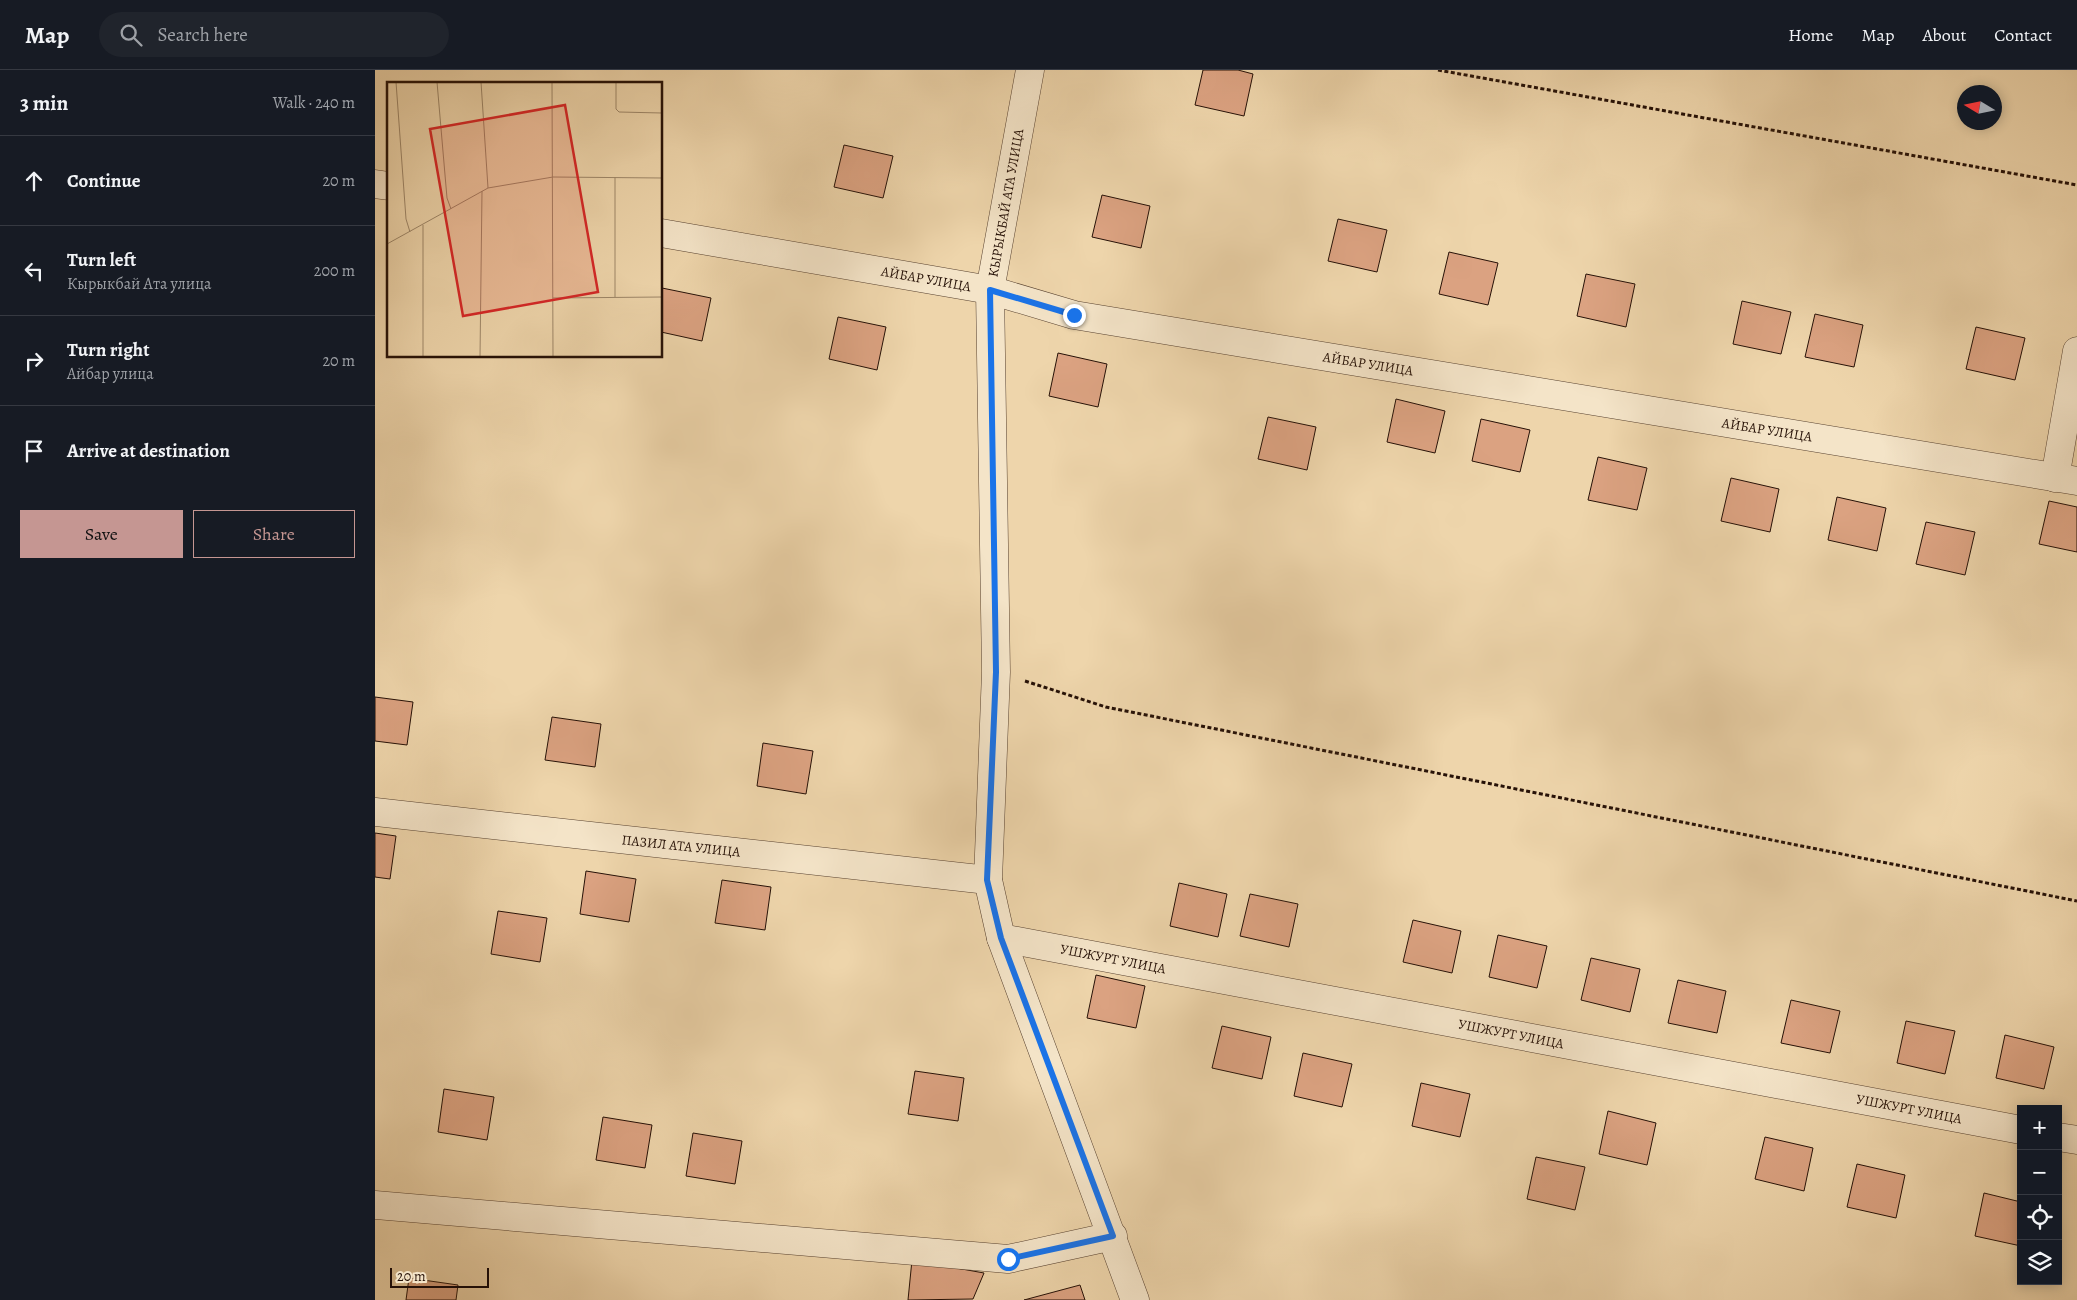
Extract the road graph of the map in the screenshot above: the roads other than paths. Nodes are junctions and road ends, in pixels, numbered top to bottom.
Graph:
1 (1030, 70) edge
2 (663, 233) edge
3 (990, 290) junction
4 (2077, 351) edge
5 (2066, 480) edge
6 (375, 812) edge
7 (987, 880) junction
8 (1001, 938) junction
9 (2017, 1129) edge
10 (2062, 1138) edge
11 (2077, 1140) edge
12 (375, 1205) edge
13 (1113, 1236) junction
14 (1135, 1300) edge

1 - 3 street, КЫРЫКБАЙ АТА УЛИЦА
2 - 3 street, АЙБАР УЛИЦА
3 - 5 street, АЙБАР УЛИЦА
3 - 7 street, КЫРЫКБАЙ АТА УЛИЦА
4 - 5 street
6 - 7 street, ПАЗИЛ АТА УЛИЦА
7 - 8 street, КЫРЫКБАЙ АТА УЛИЦА
8 - 9 street, УШЖУРТ УЛИЦА
8 - 13 street, КЫРЫКБАЙ АТА УЛИЦА
10 - 11 street
12 - 13 street
13 - 14 street, КЫРЫКБАЙ АТА УЛИЦА

